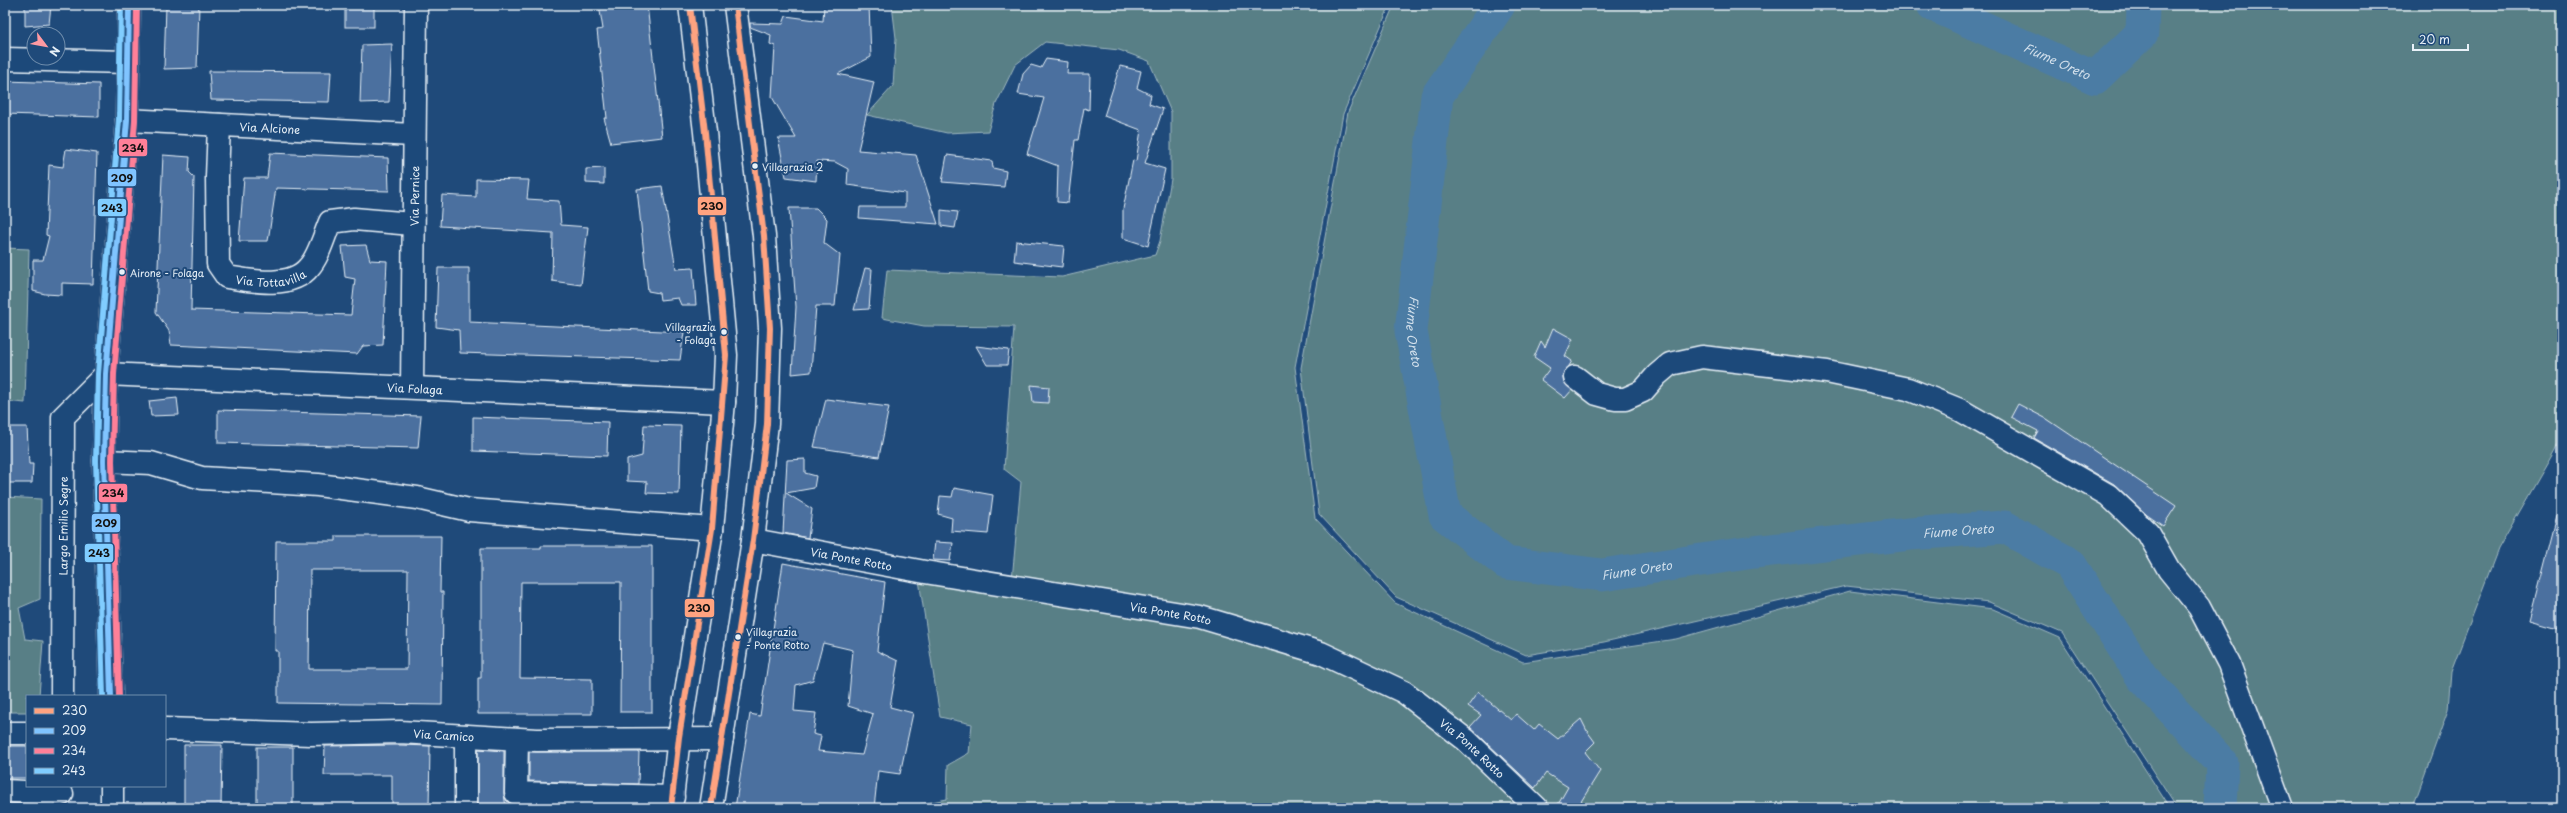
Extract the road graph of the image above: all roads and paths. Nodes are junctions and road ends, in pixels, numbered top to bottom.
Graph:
1 (129, 5) edge
2 (416, 5) edge
3 (690, 5) edge
4 (735, 5) edge
5 (5, 59) edge
6 (128, 62) junction
7 (127, 120) junction
8 (219, 125) junction
9 (413, 135) junction
10 (412, 224) junction
11 (106, 374) junction
12 (1575, 378) dead end
13 (412, 386) junction
14 (724, 402) junction
15 (104, 461) junction
16 (712, 529) junction
17 (754, 540) junction
18 (62, 695) edge
19 (111, 695) edge
20 (166, 729) edge
21 (5, 733) edge
22 (26, 733) edge
23 (466, 736) junction
24 (679, 738) junction
25 (517, 739) junction
26 (722, 739) junction
27 (112, 787) edge
28 (5, 791) edge
29 (62, 796) edge
30 (672, 802) edge
31 (112, 808) edge
32 (466, 808) edge
33 (711, 808) edge
34 (1537, 808) edge
35 (2282, 808) edge

1 - 6 street
2 - 9 street, Via Pernice
3 - 14 street
4 - 17 street
5 - 6 street
6 - 7 street
7 - 8 street, Via Alcione
7 - 11 street
8 - 9 street, Via Alcione
8 - 10 street, Via Tottavilla
9 - 10 street, Via Pernice
10 - 13 street, Via Pernice
11 - 13 street, Via Folaga
11 - 15 street
11 - 18 street, Largo Emilio Segre
12 - 35 street
13 - 14 street, Via Folaga
14 - 16 street
15 - 16 street
15 - 19 street
16 - 24 street
17 - 26 street
17 - 34 street, Via Ponte Rotto
20 - 23 street, Via Camico
21 - 22 street
23 - 25 street, Via Camico
23 - 32 street
24 - 25 street, Via Camico
24 - 26 street, Via Camico
24 - 30 street
25 - 30 street
26 - 33 street
27 - 31 street
28 - 29 street

